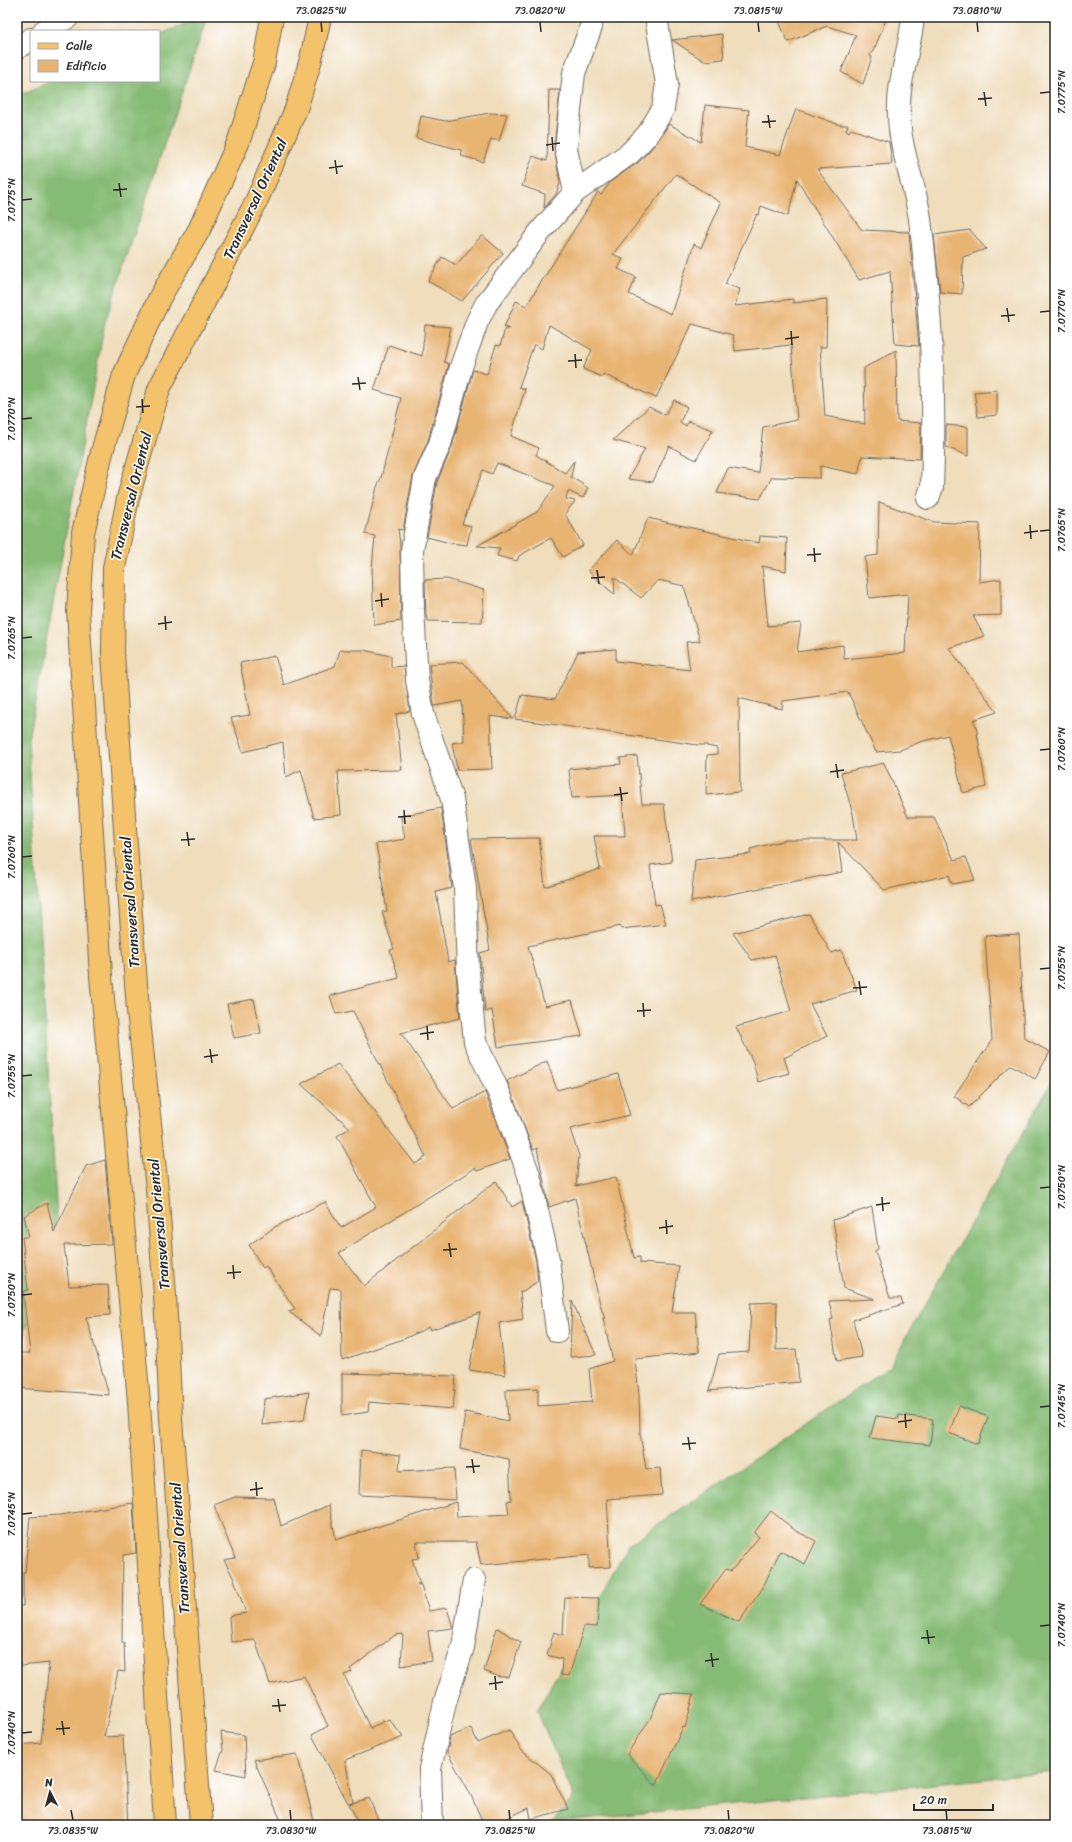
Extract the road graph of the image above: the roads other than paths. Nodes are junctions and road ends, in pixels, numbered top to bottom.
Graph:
1 (68, 17) edge
2 (272, 17) edge
3 (320, 17) edge
4 (592, 17) edge
5 (657, 17) edge
6 (913, 17) edge
7 (46, 30) edge
8 (30, 40) edge
9 (17, 48) edge
10 (575, 192) junction
11 (928, 498) dead end
12 (557, 1331) dead end
13 (171, 1419) junction
14 (139, 1422) junction
15 (474, 1580) dead end
16 (165, 1825) edge
17 (201, 1825) edge
18 (432, 1825) edge

1 - 7 street
2 - 14 main road
3 - 13 main road, Transversal Oriental
4 - 10 street
5 - 10 street
6 - 11 street
8 - 9 street
10 - 12 street
13 - 14 main road
13 - 17 main road, Transversal Oriental
14 - 16 main road
15 - 18 street

